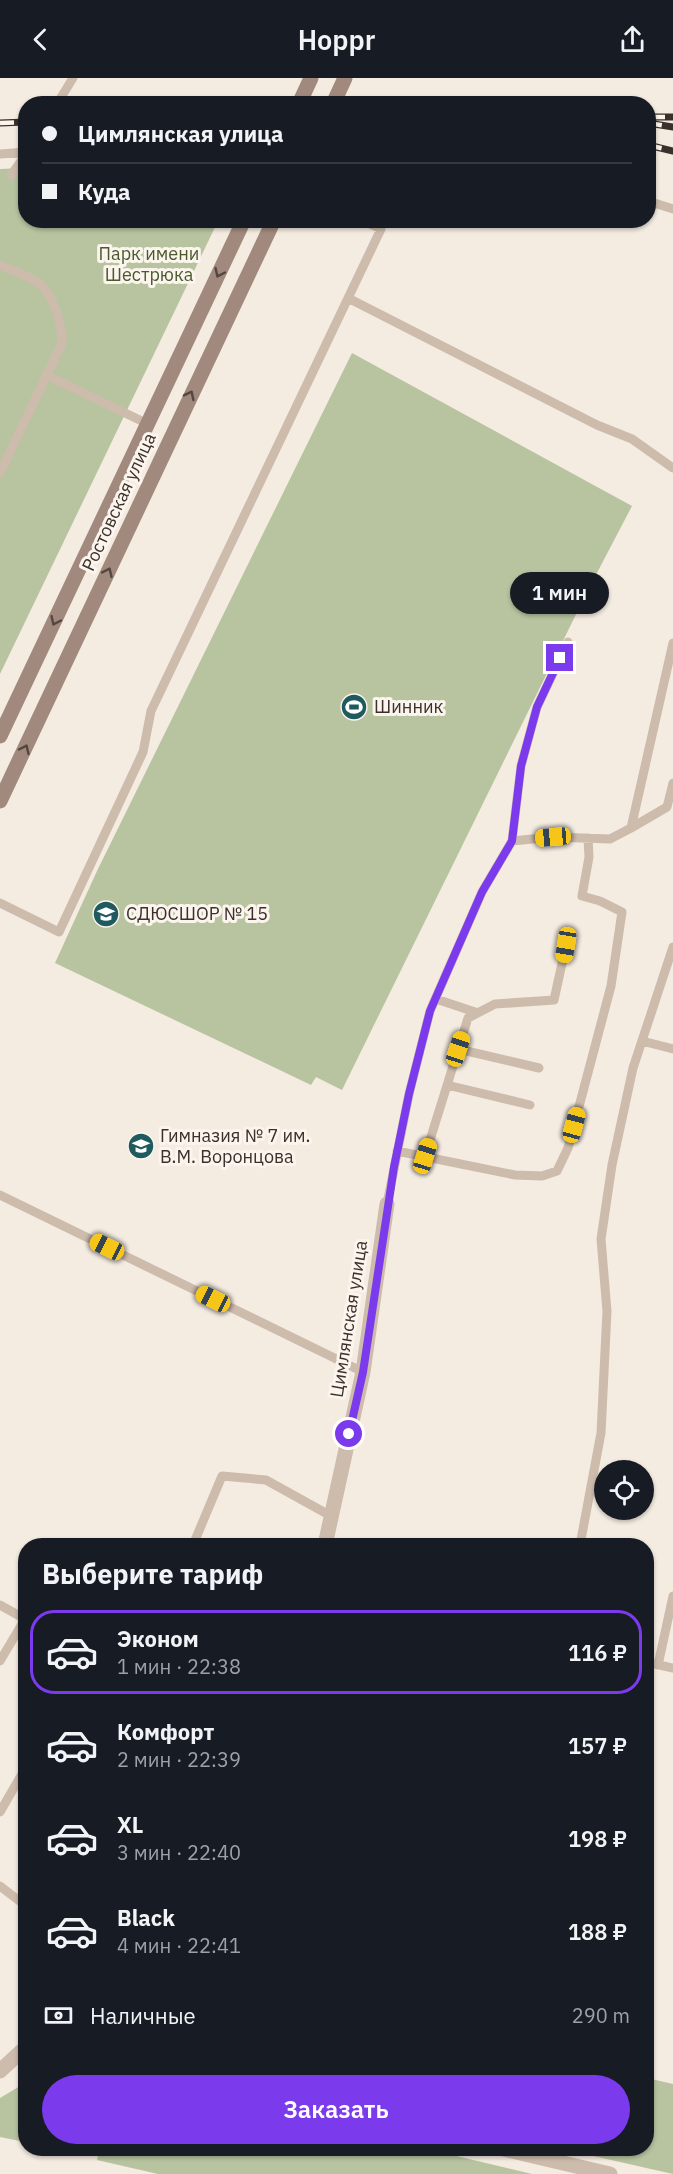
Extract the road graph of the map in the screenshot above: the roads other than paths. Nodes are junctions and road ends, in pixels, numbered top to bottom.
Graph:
1 (73, 78) edge
2 (311, 78) edge
3 (345, 78) edge
4 (62, 96) edge
5 (303, 96) edge
6 (337, 96) edge
7 (18, 153) edge
8 (0, 154) edge
9 (18, 165) edge
10 (11, 176) dead end
11 (656, 204) edge
12 (673, 209) edge
13 (240, 228) edge
14 (270, 228) edge
15 (379, 228) edge
16 (0, 265) edge
17 (348, 298) junction
18 (46, 375) junction
19 (148, 424) junction
20 (673, 468) edge
21 (0, 472) edge
22 (568, 642) dead end
23 (673, 643) edge
24 (0, 736) edge
25 (673, 783) edge
26 (0, 801) edge
27 (631, 828) junction
28 (588, 838) junction
29 (512, 841) junction
30 (0, 903) edge
31 (566, 945) dead end
32 (673, 947) edge
33 (436, 999) junction
34 (478, 1013) junction
35 (642, 1041) junction
36 (458, 1049) junction
37 (673, 1049) edge
38 (539, 1068) dead end
39 (447, 1085) junction
40 (530, 1105) dead end
41 (397, 1151) junction
42 (425, 1156) junction
43 (0, 1195) edge
44 (387, 1204) joint
45 (363, 1372) junction
46 (331, 1516) junction
47 (196, 1538) edge
48 (326, 1538) edge
49 (581, 1538) edge
50 (673, 1596) edge
51 (0, 1605) edge
52 (18, 1615) edge
53 (18, 1631) edge
54 (0, 1661) edge
55 (654, 1664) edge
56 (658, 1665) junction
57 (673, 1668) edge
58 (18, 1781) edge
59 (0, 1812) edge
60 (0, 1886) edge
61 (18, 1900) edge
62 (18, 2054) edge
63 (0, 2070) edge
64 (533, 2156) edge
65 (610, 2174) edge

1 - 4 lane
2 - 5 street
3 - 6 street
7 - 8 lane
9 - 10 lane
11 - 12 lane
13 -> 19 street, Ростовская улица
26 -> 14 street, Ростовская улица
15 - 17 lane
16 - 18 lane
17 - 20 lane
17 - 30 lane
18 - 19 lane
18 - 21 lane
19 -> 24 street, Ростовская улица
22 - 29 lane
23 - 27 lane
25 - 27 lane
27 - 28 lane
28 - 29 lane
28 - 42 lane
29 - 33 lane
31 - 34 lane
32 - 35 lane
33 - 34 lane
33 - 41 lane
34 - 36 lane
35 - 37 lane
35 - 49 lane
36 - 38 lane
36 - 39 lane
39 - 40 lane
39 - 42 lane
41 - 42 lane
41 - 44 lane
43 - 45 lane
44 - 45 street, Цимлянская улица
45 - 46 street, Цимлянская улица
46 - 47 lane
46 - 48 street, Цимлянская улица
50 - 56 lane
51 - 52 lane
53 - 54 lane
55 - 56 lane
56 - 57 lane
58 - 59 lane
60 - 61 lane
62 - 63 street
64 - 65 street

